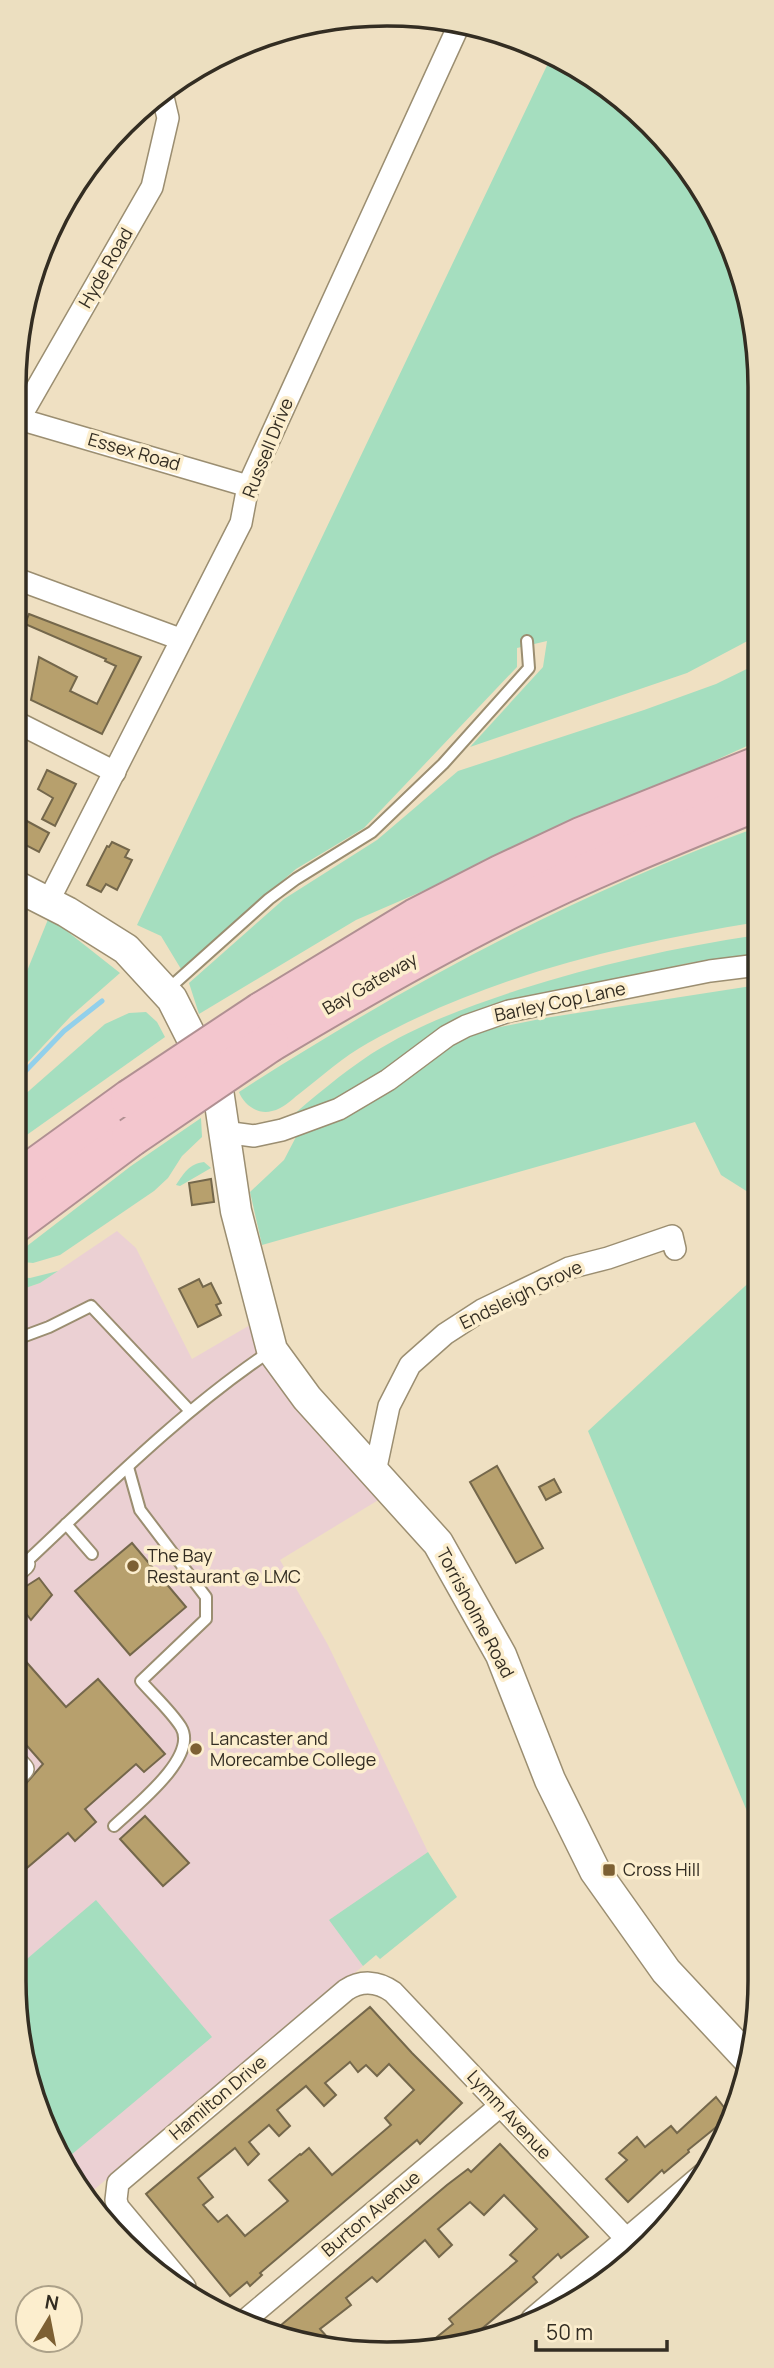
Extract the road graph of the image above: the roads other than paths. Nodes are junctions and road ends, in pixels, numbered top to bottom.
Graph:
1 (455, 33) edge
2 (164, 103) edge
3 (26, 408) edge
4 (26, 426) edge
5 (248, 485) junction
6 (26, 582) edge
7 (180, 639) junction
8 (527, 641) dead end
9 (26, 727) edge
10 (115, 772) junction
11 (748, 780) edge
12 (26, 891) edge
13 (48, 902) junction
14 (748, 966) edge
15 (165, 992) junction
16 (265, 1028) junction
17 (223, 1125) junction
18 (26, 1174) edge
19 (26, 1215) edge
20 (672, 1236) dead end
21 (26, 1336) edge
22 (272, 1350) junction
23 (190, 1411) junction
24 (128, 1468) junction
25 (374, 1472) junction
26 (66, 1524) junction
27 (92, 1554) dead end
28 (26, 1556) edge
29 (114, 1826) dead end
30 (378, 1985) joint
31 (741, 2051) edge
32 (500, 2106) junction
33 (662, 2215) edge
34 (631, 2244) edge
35 (169, 2268) edge
36 (564, 2295) edge
37 (251, 2315) edge

1 - 5 street, Russell Drive
2 - 3 street, Hyde Road
4 - 5 street, Essex Road
5 - 7 street, Russell Drive
6 - 7 street
7 - 10 street, Russell Drive
8 - 15 lane
9 - 10 street
10 - 13 street, Russell Drive
11 - 16 highway, Bay Gateway
12 - 13 main road, Torrisholme Road
13 - 15 main road, Torrisholme Road
14 - 17 street, Barley Cop Lane
15 - 17 main road, Torrisholme Road
16 - 18 highway, Bay Gateway, bridge
16 - 19 highway, Bay Gateway, bridge
17 - 22 main road, Torrisholme Road
20 - 25 street, Endsleigh Grove
21 - 23 lane
22 - 23 lane
22 - 25 main road, Torrisholme Road
23 - 24 lane
24 - 26 lane
24 - 29 lane
25 - 31 main road, Torrisholme Road
26 - 27 lane
26 - 28 lane
30 - 32 street, Lymm Avenue
30 - 35 street, Hamilton Drive
32 - 34 street, Lymm Avenue
32 - 37 street, Burton Avenue
33 - 34 street
34 - 36 street

